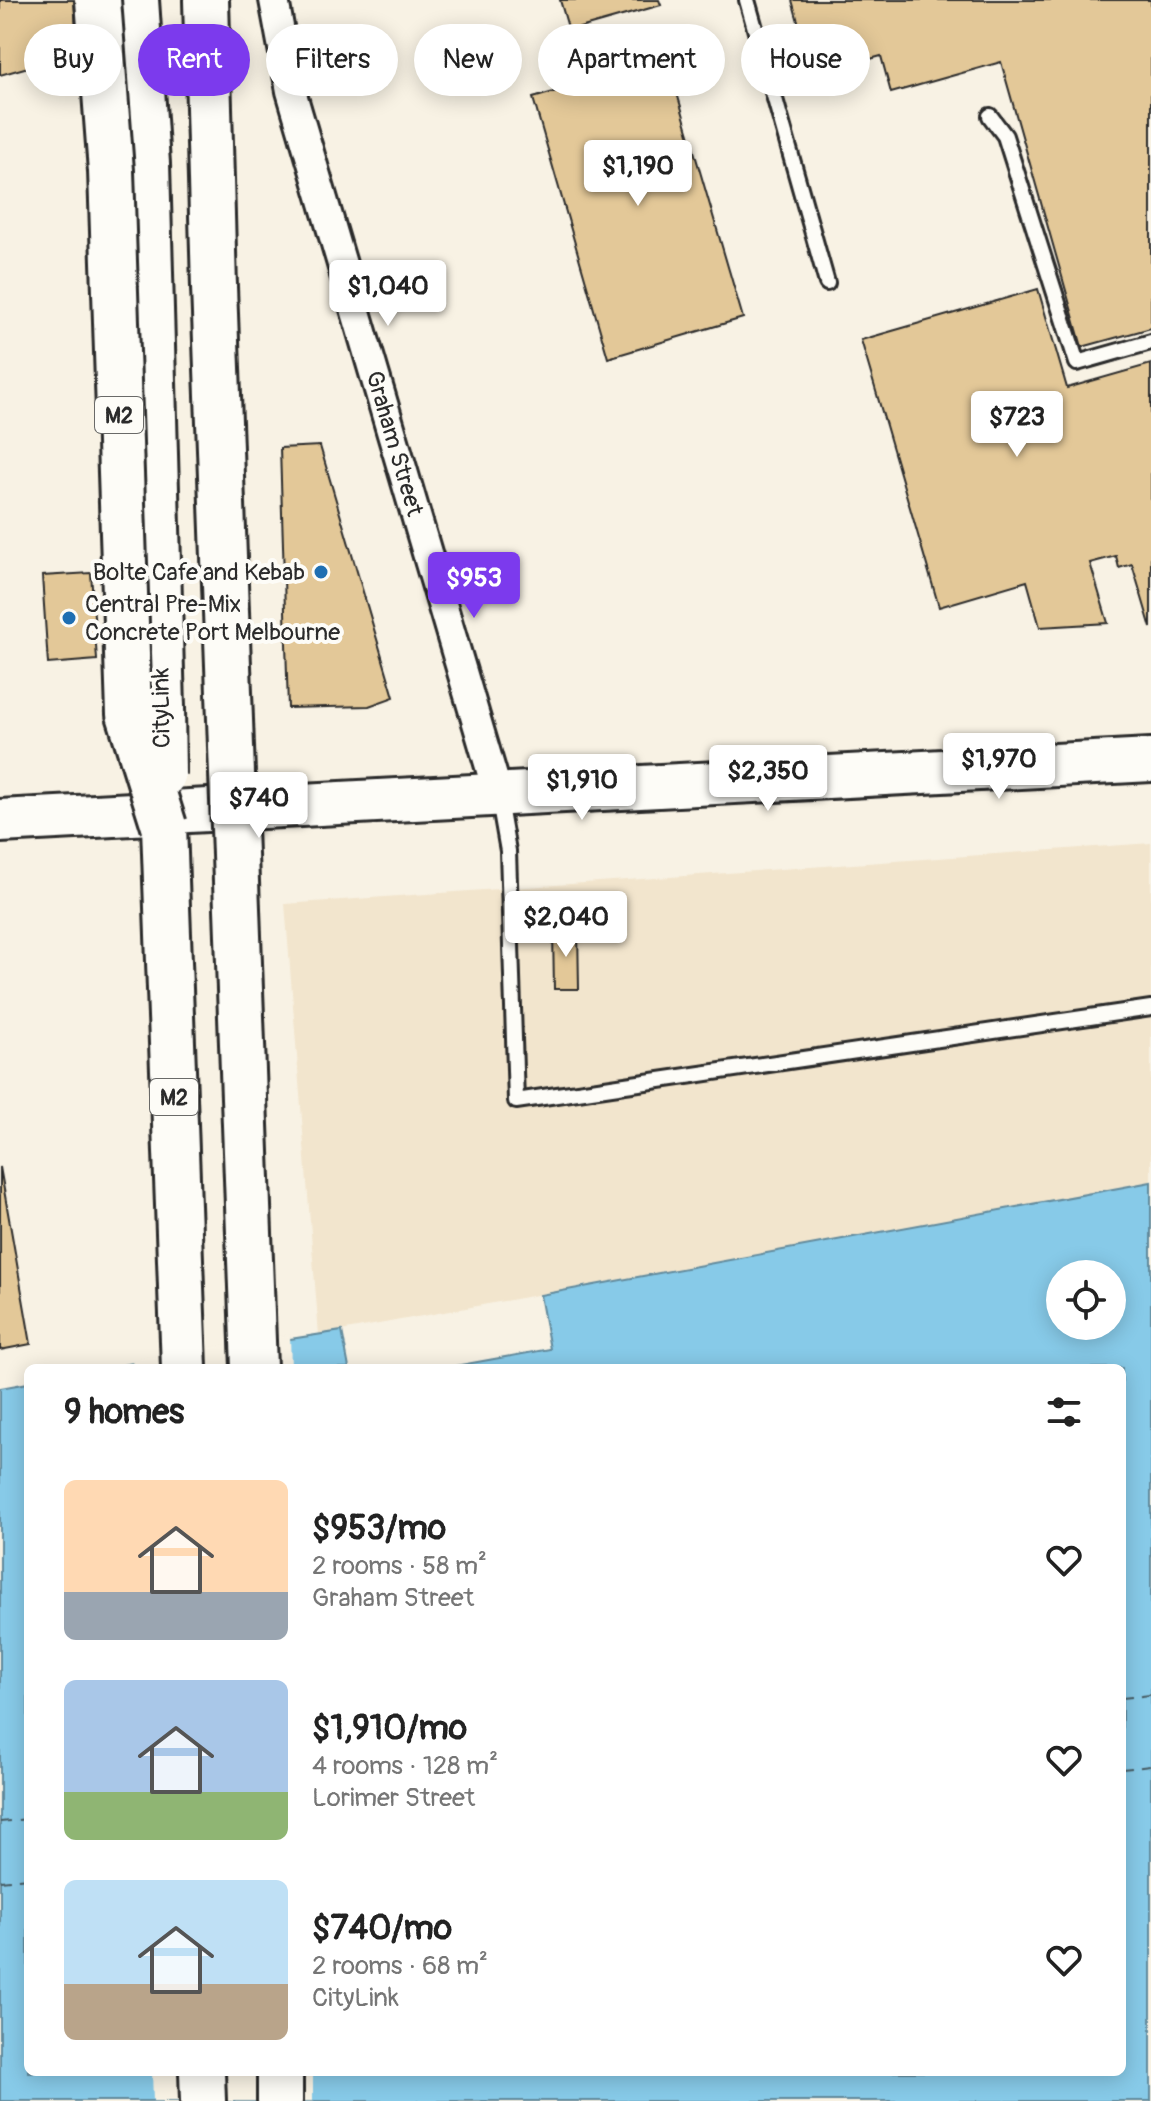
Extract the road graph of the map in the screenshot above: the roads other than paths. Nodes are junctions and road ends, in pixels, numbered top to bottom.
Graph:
1 (98, 0) edge
2 (136, 0) edge
3 (206, 0) edge
4 (274, 0) edge
5 (747, 0) edge
6 (990, 116) dead end
7 (827, 283) dead end
8 (1151, 342) edge
9 (1151, 760) edge
10 (498, 794) junction
11 (0, 821) edge
12 (164, 826) junction
13 (1151, 1008) edge
14 (184, 1364) edge
15 (254, 1364) edge
16 (202, 2076) edge
17 (280, 2076) edge
18 (203, 2101) edge
19 (280, 2101) edge

1 - 12 highway, M2, bridge
2 - 12 highway, CityLink / M2, bridge
3 - 15 highway, bridge
4 - 10 street, Graham Street
5 - 7 lane
6 - 8 lane
9 - 10 main road
10 - 11 main road
10 - 13 lane
12 - 14 highway, CityLink / M2
16 - 18 highway
17 - 19 highway

